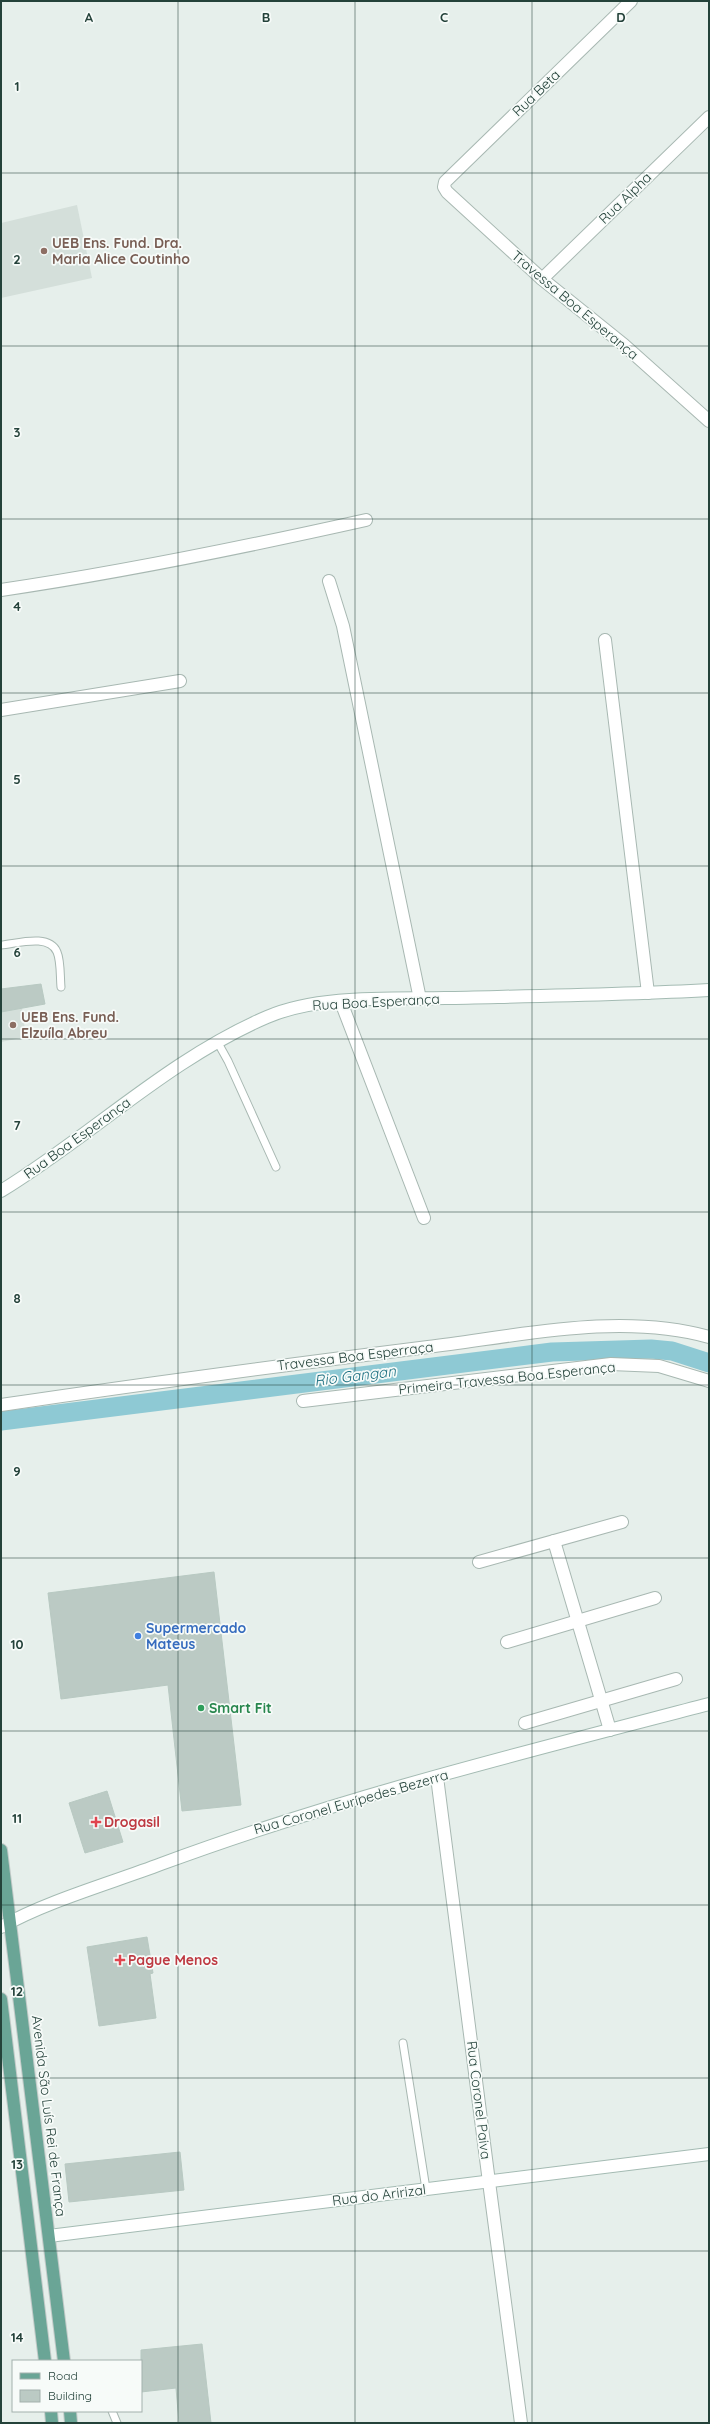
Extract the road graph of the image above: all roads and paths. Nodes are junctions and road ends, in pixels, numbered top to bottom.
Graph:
1 (630, 1) edge
2 (709, 117) edge
3 (444, 187) joint
4 (542, 279) junction
5 (709, 421) edge
6 (366, 520) dead end
7 (329, 581) dead end
8 (1, 590) edge
9 (605, 640) dead end
10 (180, 681) dead end
11 (1, 710) edge
12 (1, 946) edge
13 (61, 987) dead end
14 (709, 990) edge
15 (648, 993) junction
16 (420, 999) junction
17 (341, 1002) junction
18 (218, 1043) junction
19 (276, 1167) dead end
20 (1, 1191) edge
21 (424, 1218) dead end
22 (709, 1337) edge
23 (709, 1381) edge
24 (304, 1401) dead end
25 (1, 1405) edge
26 (622, 1522) dead end
27 (554, 1541) junction
28 (479, 1562) dead end
29 (655, 1598) dead end
30 (577, 1621) junction
31 (507, 1642) dead end
32 (676, 1679) dead end
33 (601, 1701) junction
34 (709, 1704) edge
35 (525, 1723) dead end
36 (610, 1730) junction
37 (437, 1777) junction
38 (1, 1850) edge
39 (5, 1925) edge
40 (1, 1999) edge
41 (403, 2044) dead end
42 (709, 2154) edge
43 (489, 2182) junction
44 (426, 2189) junction
45 (49, 2236) junction
46 (44, 2360) edge
47 (64, 2360) edge
48 (50, 2412) edge
49 (70, 2412) edge
50 (113, 2412) edge
51 (52, 2423) edge
52 (71, 2423) edge
53 (117, 2423) edge
54 (520, 2423) edge

1 - 3 street, Rua Beta
2 - 4 street, Rua Alpha
3 - 4 street, Travessa Boa Esperança
4 - 5 street, Travessa Boa Esperança
6 - 8 street
7 - 16 street
9 - 15 street
10 - 11 street
12 - 13 lane
14 - 15 street, Rua Boa Esperança
15 - 16 street, Rua Boa Esperança
16 - 17 street, Rua Boa Esperança
17 - 18 street, Rua Boa Esperança
17 - 21 street
18 - 19 lane
18 - 20 street, Rua Boa Esperança
22 - 25 street, Travessa Boa Esperraça
23 - 24 street, Primeira Travessa Boa Esperança
26 - 27 street
27 - 28 street
27 - 30 street
29 - 30 street
30 - 31 street
30 - 33 street
32 - 33 street
33 - 35 street
33 - 36 street
34 - 36 street, Rua Coronel Eurípedes Bezerra
36 - 37 street, Rua Coronel Eurípedes Bezerra
37 - 39 street, Rua Coronel Eurípedes Bezerra
37 - 43 street, Rua Coronel Paiva
38 - 39 main road, Avenida São Luís Rei de França
39 - 45 main road, Avenida São Luís Rei de França
40 - 46 main road
41 - 44 lane
42 - 43 street, Rua do Aririzal
43 - 44 street, Rua do Aririzal
43 - 54 street, Rua Coronel Paiva
44 - 45 street, Rua do Aririzal
45 - 47 main road, Avenida São Luís Rei de França
48 - 51 main road
49 - 52 main road
50 - 53 lane

